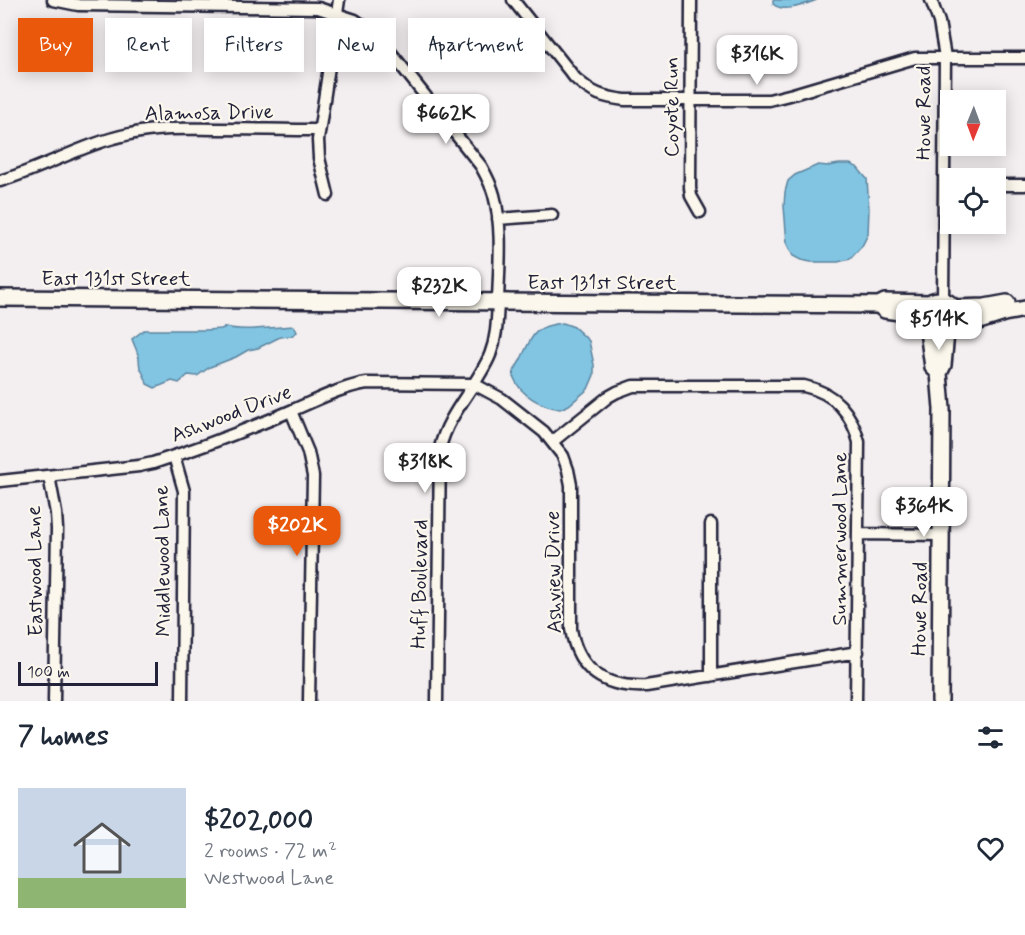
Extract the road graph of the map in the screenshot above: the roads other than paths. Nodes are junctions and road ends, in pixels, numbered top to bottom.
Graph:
1 (53, 0) edge
2 (339, 0) edge
3 (513, 0) edge
4 (691, 0) edge
5 (931, 0) edge
6 (337, 13) junction
7 (945, 57) junction
8 (1025, 58) edge
9 (690, 100) junction
10 (319, 130) junction
11 (948, 168) edge
12 (0, 181) edge
13 (1006, 185) edge
14 (1025, 185) edge
15 (328, 195) dead end
16 (700, 212) dead end
17 (552, 214) dead end
18 (498, 219) junction
19 (946, 234) edge
20 (0, 298) edge
21 (1025, 299) edge
22 (498, 302) junction
23 (942, 304) junction
24 (879, 305) junction
25 (1025, 309) edge
26 (924, 326) junction
27 (948, 332) junction
28 (939, 373) junction
29 (474, 384) junction
30 (291, 411) junction
31 (552, 442) junction
32 (174, 456) junction
33 (49, 476) junction
34 (0, 481) edge
35 (711, 524) dead end
36 (858, 534) junction
37 (941, 535) junction
38 (858, 652) junction
39 (711, 676) junction
40 (54, 701) edge
41 (182, 701) edge
42 (309, 701) edge
43 (437, 701) edge
44 (856, 701) edge
45 (940, 701) edge

1 - 6 street, Huff Boulevard
2 - 6 street
3 - 9 street
4 - 9 street, Coyote Run
5 - 7 street, Howe Road
6 - 10 street
6 - 18 street, Huff Boulevard
7 - 8 street
7 - 9 street
7 - 11 street, Howe Road
9 - 16 street, Coyote Run
10 - 12 street, Alamosa Drive
10 - 15 street
13 - 14 street
17 - 18 street
18 - 22 street, Huff Boulevard
19 - 23 street, Howe Road
20 - 22 street, East 131st Street
21 - 23 street, East 131st Street
22 - 24 street, East 131st Street
22 - 29 street, Huff Boulevard
23 - 24 street, East 131st Street
23 - 26 street
23 - 27 street
24 - 26 street, East 131st Street
25 - 27 street
26 - 27 street
26 - 28 street, Howe Road
27 - 28 street, Howe Road
28 - 37 street, Howe Road
29 - 30 street, Ashwood Drive
29 - 31 street, Ashview Drive
29 - 43 street, Huff Boulevard
30 - 32 street, Ashwood Drive
30 - 42 street
31 - 36 street, Summerwood Lane
31 - 39 street, Ashview Drive
32 - 33 street, Ashwood Drive
32 - 41 street, Middlewood Lane
33 - 34 street, Ashwood Drive
33 - 40 street, Eastwood Lane
35 - 39 street
36 - 37 street
36 - 38 street, Summerwood Lane
37 - 45 street, Howe Road
38 - 39 street, Ashview Drive
38 - 44 street, Summerwood Lane

